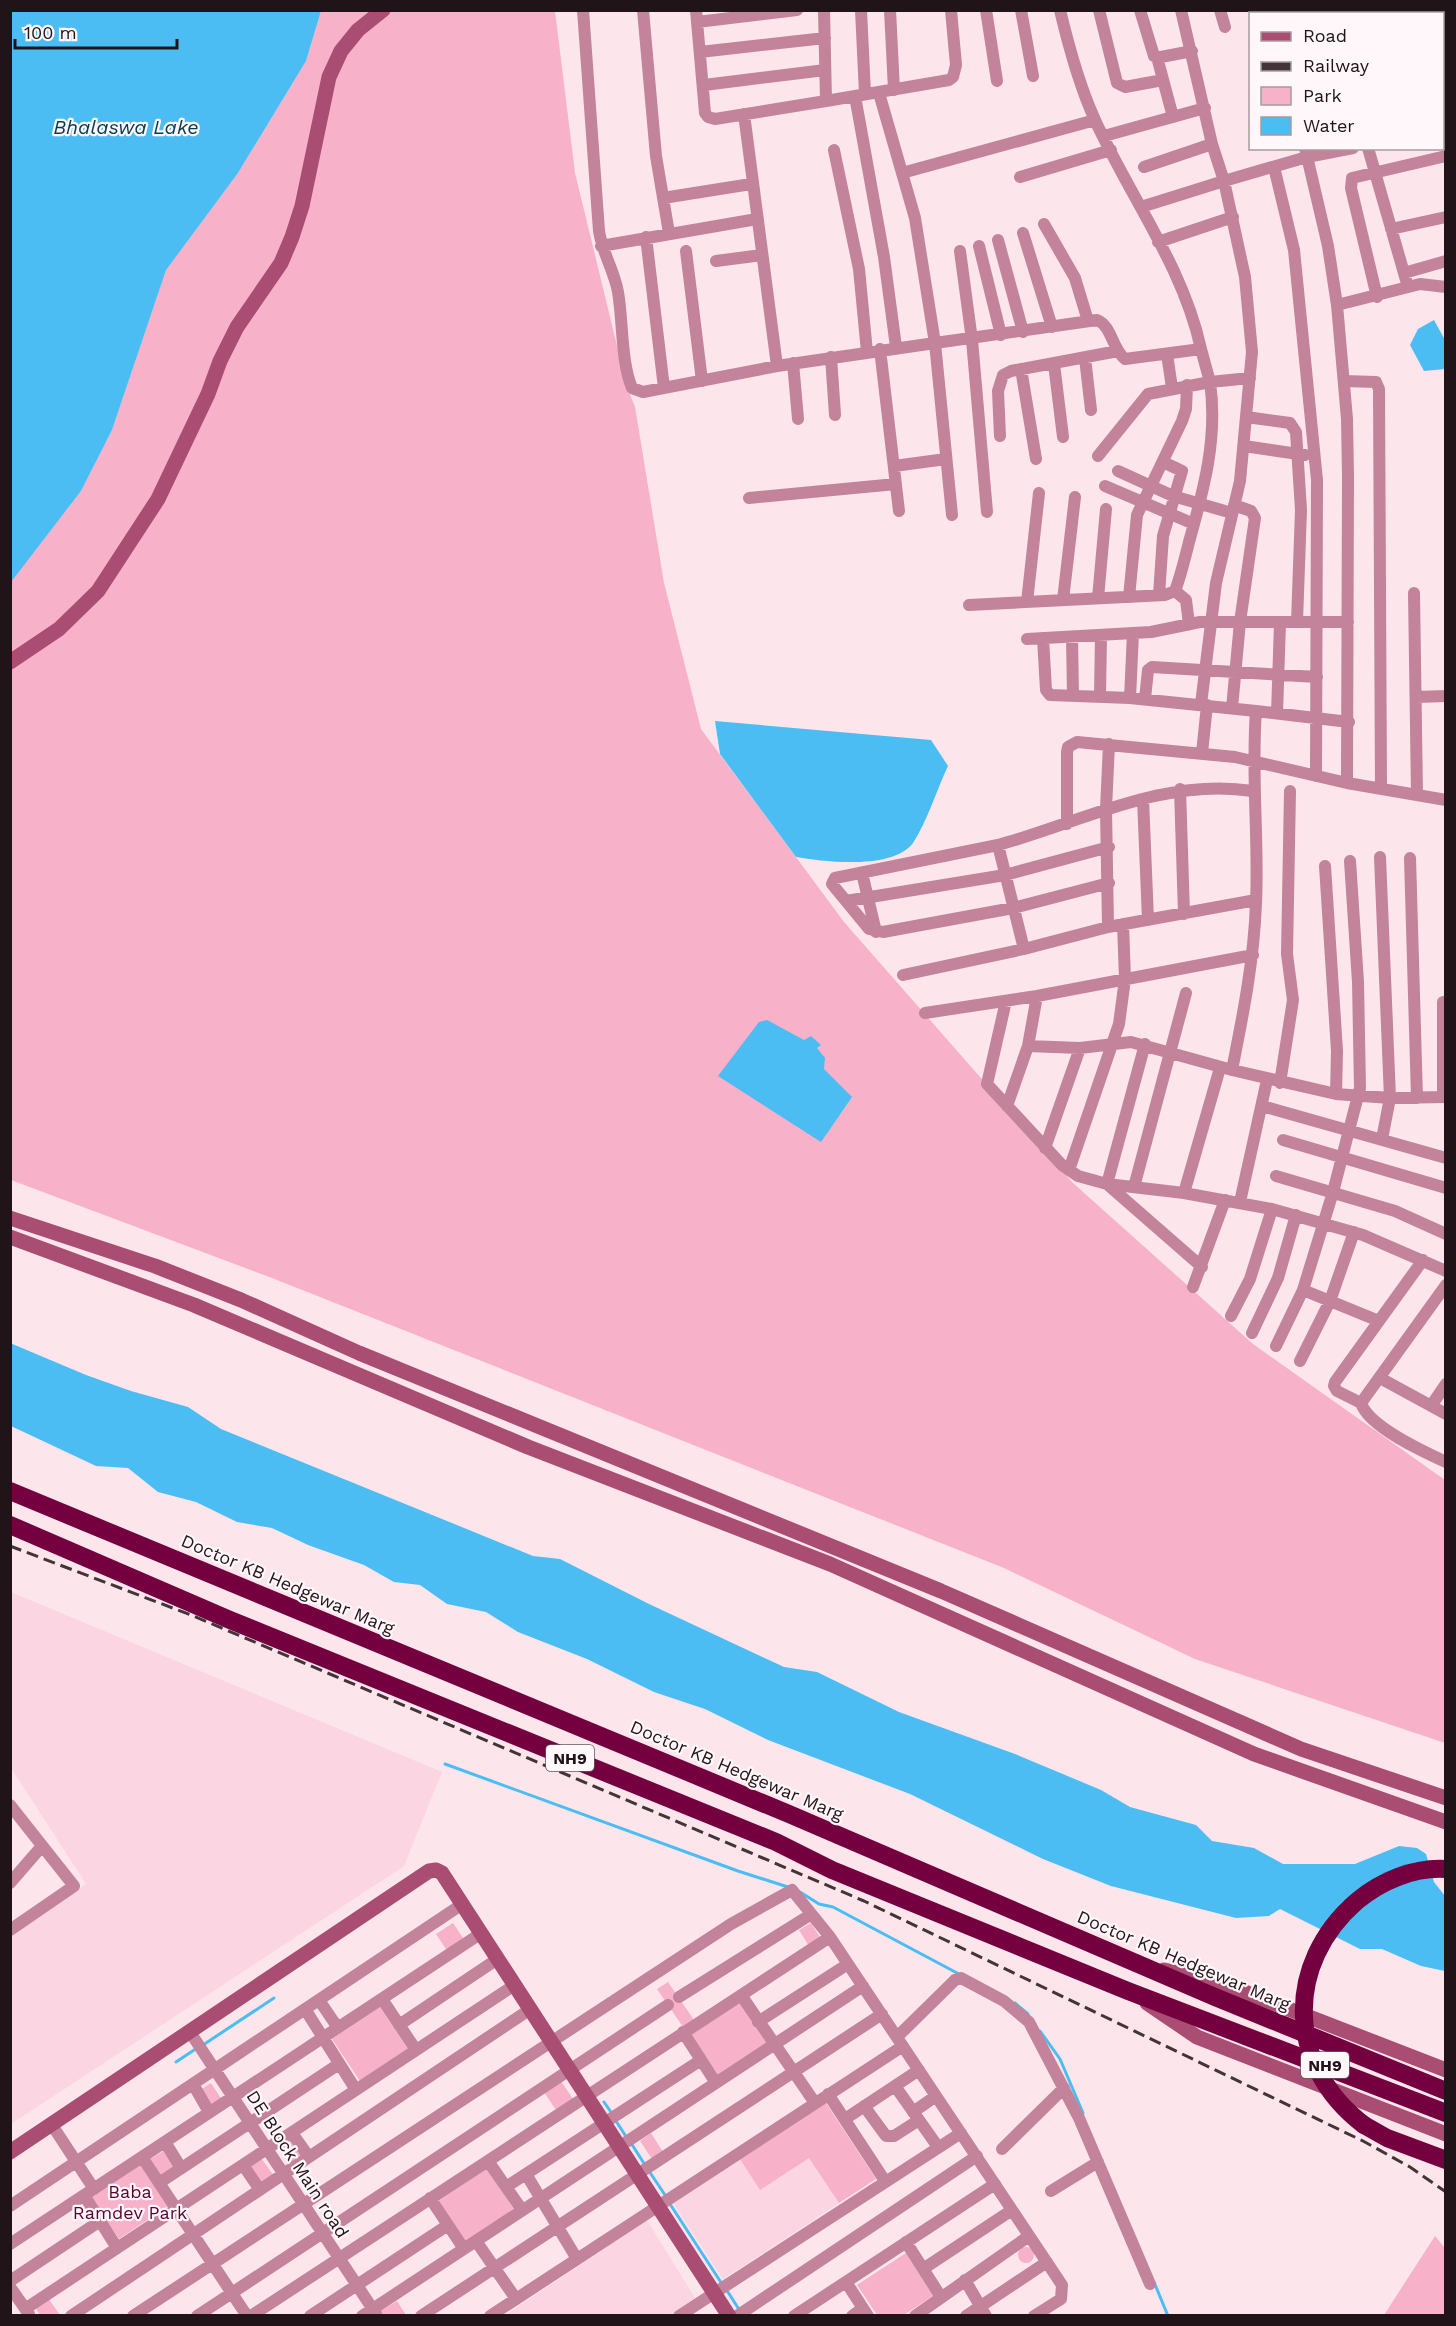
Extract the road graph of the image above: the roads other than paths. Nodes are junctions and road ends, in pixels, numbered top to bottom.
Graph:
1 (383, 10) edge
2 (583, 10) edge
3 (643, 10) edge
4 (797, 10) edge
5 (824, 10) edge
6 (861, 10) edge
7 (890, 10) edge
8 (951, 10) edge
9 (986, 10) edge
10 (1021, 10) edge
11 (1060, 10) edge
12 (1098, 10) edge
13 (1140, 10) edge
14 (1181, 10) edge
15 (1220, 10) edge
16 (696, 16) edge
17 (1225, 27) dead end
18 (825, 38) junction
19 (1192, 51) junction
20 (700, 52) junction
21 (1157, 57) junction
22 (825, 70) junction
23 (1033, 76) dead end
24 (1163, 80) junction
25 (997, 81) dead end
26 (704, 85) junction
27 (894, 90) junction
28 (879, 93) junction
29 (860, 95) junction
30 (826, 101) junction
31 (1204, 108) junction
32 (744, 114) junction
33 (1173, 117) junction
34 (1095, 120) junction
35 (1104, 136) junction
36 (1212, 144) junction
37 (834, 150) dead end
38 (1111, 150) junction
39 (1334, 150) edge
40 (1369, 150) edge
41 (1306, 153) edge
42 (1446, 156) edge
43 (1144, 167) dead end
44 (1274, 167) junction
45 (1375, 172) junction
46 (902, 173) junction
47 (1020, 177) dead end
48 (1224, 181) junction
49 (752, 184) junction
50 (663, 198) junction
51 (1141, 207) junction
52 (1233, 217) junction
53 (1446, 217) edge
54 (757, 219) junction
55 (1044, 224) dead end
56 (1391, 229) junction
57 (1023, 232) dead end
58 (669, 233) junction
59 (646, 237) junction
60 (998, 240) dead end
61 (1158, 242) junction
62 (601, 246) junction
63 (979, 246) dead end
64 (686, 251) dead end
65 (960, 251) dead end
66 (762, 255) junction
67 (716, 261) dead end
68 (1446, 261) edge
69 (1404, 273) junction
70 (1408, 287) junction
71 (1446, 287) edge
72 (1377, 297) junction
73 (1337, 305) junction
74 (1088, 321) junction
75 (1052, 327) junction
76 (1023, 332) junction
77 (1001, 335) junction
78 (972, 340) junction
79 (935, 343) junction
80 (896, 347) junction
81 (1201, 349) junction
82 (880, 350) junction
83 (1118, 351) junction
84 (867, 352) junction
85 (1167, 354) junction
86 (831, 357) junction
87 (1085, 358) junction
88 (793, 363) junction
89 (1054, 364) junction
90 (777, 366) junction
91 (1021, 369) junction
92 (1250, 378) junction
93 (702, 381) junction
94 (1344, 381) junction
95 (1210, 382) junction
96 (1187, 385) junction
97 (664, 388) junction
98 (1172, 388) junction
99 (1091, 410) dead end
100 (835, 415) dead end
101 (1246, 417) junction
102 (798, 419) dead end
103 (1000, 436) dead end
104 (1063, 437) dead end
105 (1244, 446) junction
106 (1298, 454) junction
107 (1098, 456) dead end
108 (1315, 456) junction
109 (946, 459) junction
110 (1036, 459) dead end
111 (1163, 462) junction
112 (894, 466) junction
113 (1118, 471) dead end
114 (896, 484) junction
115 (1105, 486) dead end
116 (1150, 487) junction
117 (1039, 494) dead end
118 (1173, 496) junction
119 (1075, 497) dead end
120 (749, 498) dead end
121 (1142, 501) junction
122 (1199, 504) junction
123 (1106, 509) dead end
124 (1233, 509) junction
125 (899, 511) dead end
126 (987, 512) dead end
127 (1168, 512) junction
128 (952, 515) dead end
129 (1194, 524) junction
130 (1175, 591) junction
131 (1414, 593) dead end
132 (1159, 595) junction
133 (1129, 597) junction
134 (1098, 598) junction
135 (1063, 600) junction
136 (1028, 602) junction
137 (969, 605) dead end
138 (1211, 622) junction
139 (1240, 622) junction
140 (1297, 622) junction
141 (1316, 622) junction
142 (1348, 622) junction
143 (1280, 623) junction
144 (1189, 624) junction
145 (1133, 633) junction
146 (1101, 635) junction
147 (1072, 637) junction
148 (1027, 639) dead end
149 (1043, 639) junction
150 (10, 662) edge
151 (1205, 669) junction
152 (1236, 671) junction
153 (1278, 674) junction
154 (1317, 677) junction
155 (1073, 696) junction
156 (1100, 696) junction
157 (1416, 697) junction
158 (1130, 698) junction
159 (1145, 699) junction
160 (1445, 699) edge
161 (1204, 705) junction
162 (1232, 708) junction
163 (1256, 711) junction
164 (1277, 713) junction
165 (1318, 718) junction
166 (1349, 722) junction
167 (1109, 744) junction
168 (1202, 753) junction
169 (1316, 776) junction
170 (1253, 778) junction
171 (1347, 783) junction
172 (1180, 789) junction
173 (1381, 789) junction
174 (1290, 791) dead end
175 (1417, 795) junction
176 (1143, 798) junction
177 (1446, 800) edge
178 (1106, 809) junction
179 (1067, 824) junction
180 (998, 845) junction
181 (1109, 847) junction
182 (1380, 857) dead end
183 (1410, 858) dead end
184 (1350, 861) dead end
185 (1325, 866) dead end
186 (862, 873) junction
187 (1005, 874) junction
188 (1109, 883) junction
189 (867, 897) junction
190 (1256, 900) junction
191 (846, 901) junction
192 (1013, 908) junction
193 (1184, 914) junction
194 (1148, 920) junction
195 (1123, 924) junction
196 (1108, 927) junction
197 (876, 932) junction
198 (1024, 949) junction
199 (1253, 955) junction
200 (903, 975) dead end
201 (1125, 979) junction
202 (1186, 993) dead end
203 (1037, 996) junction
204 (1006, 1001) junction
205 (1443, 1002) dead end
206 (925, 1012) dead end
207 (1114, 1042) junction
208 (1145, 1044) junction
209 (1028, 1046) junction
210 (1080, 1048) junction
211 (1171, 1052) junction
212 (1226, 1069) junction
213 (1267, 1080) junction
214 (1280, 1083) junction
215 (1336, 1094) junction
216 (1359, 1095) junction
217 (1444, 1097) edge
218 (1390, 1098) junction
219 (1417, 1098) junction
220 (1007, 1106) junction
221 (1262, 1106) junction
222 (1349, 1130) junction
223 (1382, 1139) junction
224 (1284, 1140) dead end
225 (1045, 1148) junction
226 (1341, 1158) junction
227 (1446, 1158) edge
228 (1069, 1170) junction
229 (1276, 1176) dead end
230 (1107, 1184) junction
231 (1134, 1187) junction
232 (1446, 1188) edge
233 (1184, 1192) junction
234 (1333, 1192) junction
235 (1225, 1200) junction
236 (1240, 1202) junction
237 (1272, 1209) junction
238 (1296, 1215) junction
239 (10, 1218) edge
240 (1323, 1222) junction
241 (1354, 1232) junction
242 (1446, 1234) edge
243 (10, 1237) edge
244 (1423, 1260) junction
245 (1202, 1267) junction
246 (1446, 1271) edge
247 (1446, 1285) edge
248 (1193, 1287) dead end
249 (1303, 1290) junction
250 (1330, 1301) junction
251 (1231, 1316) dead end
252 (1379, 1321) junction
253 (1252, 1333) dead end
254 (1276, 1346) dead end
255 (1299, 1361) dead end
256 (1380, 1378) junction
257 (1446, 1384) edge
258 (1361, 1403) junction
259 (1431, 1406) junction
260 (1446, 1414) edge
261 (1446, 1462) edge
262 (10, 1491) edge
263 (10, 1525) edge
264 (1446, 1798) edge
265 (10, 1805) edge
266 (1446, 1822) edge
267 (42, 1846) junction
268 (1446, 1869) edge
269 (10, 1882) edge
270 (460, 1905) junction
271 (810, 1915) junction
272 (10, 1930) edge
273 (480, 1934) junction
274 (830, 1937) junction
275 (496, 1960) junction
276 (1135, 1963) junction
277 (848, 1964) junction
278 (513, 1986) junction
279 (863, 1986) junction
280 (1128, 1991) junction
281 (741, 1995) junction
282 (679, 1997) dead end
283 (382, 1999) junction
284 (319, 2000) junction
285 (668, 2005) dead end
286 (305, 2009) junction
287 (529, 2010) junction
288 (882, 2014) junction
289 (758, 2022) junction
290 (399, 2025) junction
291 (338, 2028) junction
292 (190, 2032) junction
293 (684, 2032) junction
294 (323, 2038) junction
295 (900, 2041) junction
296 (550, 2042) junction
297 (773, 2045) junction
298 (416, 2050) junction
299 (701, 2060) junction
300 (339, 2064) junction
301 (214, 2069) junction
302 (569, 2070) junction
303 (919, 2070) junction
304 (1446, 2070) edge
305 (794, 2072) junction
306 (716, 2083) junction
307 (193, 2084) junction
308 (895, 2086) junction
309 (1064, 2088) junction
310 (356, 2090) junction
311 (1446, 2091) edge
312 (828, 2094) junction
313 (936, 2096) junction
314 (233, 2097) junction
315 (586, 2097) junction
316 (815, 2103) junction
317 (864, 2106) junction
318 (209, 2112) junction
319 (1446, 2113) edge
320 (916, 2116) junction
321 (844, 2119) junction
322 (250, 2123) junction
323 (603, 2123) junction
324 (52, 2125) junction
325 (292, 2133) junction
326 (961, 2133) junction
327 (1446, 2134) edge
328 (165, 2142) junction
329 (619, 2147) junction
330 (938, 2147) junction
331 (267, 2149) junction
332 (1002, 2149) dead end
333 (10, 2152) edge
334 (977, 2156) junction
335 (142, 2157) junction
336 (309, 2157) junction
337 (488, 2160) junction
338 (1446, 2160) edge
339 (1098, 2162) junction
340 (77, 2163) junction
341 (243, 2165) junction
342 (181, 2168) junction
343 (284, 2174) junction
344 (526, 2174) junction
345 (637, 2174) junction
346 (885, 2181) junction
347 (159, 2182) junction
348 (995, 2184) junction
349 (506, 2187) junction
350 (260, 2190) junction
351 (1051, 2191) dead end
352 (89, 2192) junction
353 (430, 2198) junction
354 (541, 2198) junction
355 (303, 2204) junction
356 (10, 2206) edge
357 (657, 2206) junction
358 (177, 2209) junction
359 (522, 2210) junction
360 (1012, 2210) junction
361 (100, 2221) junction
362 (448, 2225) junction
363 (558, 2226) junction
364 (322, 2233) junction
365 (193, 2234) junction
366 (1029, 2236) junction
367 (476, 2241) junction
368 (906, 2242) junction
369 (10, 2244) edge
370 (117, 2248) junction
371 (464, 2249) junction
372 (339, 2258) junction
373 (577, 2259) junction
374 (1047, 2262) junction
375 (213, 2263) junction
376 (495, 2268) junction
377 (923, 2269) junction
378 (965, 2280) junction
379 (10, 2281) edge
380 (846, 2282) junction
381 (1150, 2284) dead end
382 (357, 2285) junction
383 (10, 2288) edge
384 (232, 2293) junction
385 (714, 2293) junction
386 (941, 2297) junction
387 (516, 2299) junction
388 (984, 2311) edge
389 (27, 2312) edge
390 (865, 2312) edge
391 (371, 2313) edge
392 (490, 2315) edge
393 (71, 2316) edge
394 (133, 2316) edge
395 (197, 2316) edge
396 (249, 2316) edge
397 (309, 2316) edge
398 (421, 2316) edge
399 (679, 2316) edge
400 (729, 2316) edge
401 (737, 2316) edge
402 (794, 2316) edge
403 (852, 2316) edge
404 (915, 2316) edge
405 (966, 2316) edge
406 (1034, 2316) edge

1 - 150 main road
2 - 62 street
3 - 50 street
4 - 16 street
5 - 18 street
6 - 29 street
7 - 27 street
8 - 27 street
9 - 25 street
10 - 23 street
11 - 34 street
12 - 24 street
13 - 21 street
14 - 19 street
15 - 17 street
16 - 20 street
18 - 20 street
18 - 22 street
19 - 21 street
19 - 31 street
20 - 26 street
21 - 24 street
22 - 26 street
22 - 30 street
24 - 33 street
26 - 32 street
27 - 28 street
28 - 29 street
28 - 46 street
29 - 30 street
29 - 80 street
30 - 32 street
31 - 33 street
31 - 36 street
32 - 49 street
33 - 35 street
34 - 35 street
34 - 46 street
35 - 38 street
36 - 43 street
36 - 48 street
37 - 84 street
38 - 47 street
38 - 51 street
39 - 41 street
40 - 45 street
41 - 44 street
41 - 73 street
42 - 45 street
44 - 48 street
44 - 108 street
45 - 56 street
45 - 72 street
46 - 79 street
48 - 51 street
48 - 52 street
49 - 50 street
49 - 54 street
50 - 58 street
51 - 61 street
52 - 61 street
52 - 92 street
53 - 56 street
54 - 58 street
54 - 66 street
55 - 74 street
56 - 69 street
57 - 75 street
58 - 59 street
59 - 62 street
59 - 97 street
60 - 76 street
61 - 81 street
62 - 97 street
63 - 77 street
64 - 93 street
65 - 78 street
66 - 67 street
66 - 90 street
68 - 69 street
69 - 70 street
70 - 71 street
70 - 72 street
72 - 73 street
73 - 94 street
74 - 75 street
74 - 83 street
75 - 76 street
76 - 77 street
77 - 78 street
78 - 79 street
78 - 126 street
79 - 80 street
79 - 109 street
80 - 82 street
81 - 85 street
81 - 95 street
82 - 84 street
82 - 112 street
83 - 85 street
83 - 87 street
84 - 86 street
85 - 98 street
86 - 88 street
86 - 100 street
87 - 89 street
87 - 99 street
88 - 90 street
88 - 102 street
89 - 91 street
89 - 104 street
90 - 93 street
91 - 103 street
91 - 110 street
92 - 95 street
92 - 101 street
93 - 97 street
94 - 142 street
94 - 173 street
95 - 96 street
95 - 122 street
96 - 98 street
96 - 111 street
98 - 107 street
101 - 105 street
101 - 106 street
105 - 106 street
105 - 124 street
106 - 108 street
106 - 140 street
108 - 141 street
109 - 112 street
109 - 128 street
111 - 116 street
111 - 118 street
112 - 114 street
113 - 116 street
114 - 120 street
114 - 125 street
115 - 121 street
116 - 118 street
116 - 121 street
117 - 136 street
118 - 122 street
118 - 127 street
119 - 135 street
121 - 127 street
121 - 133 street
122 - 124 street
122 - 129 street
123 - 134 street
124 - 138 street
124 - 139 street
127 - 129 street
127 - 132 street
129 - 130 street
130 - 132 street
130 - 144 street
131 - 157 street
132 - 133 street
133 - 134 street
134 - 135 street
135 - 136 street
136 - 137 street
138 - 139 street
138 - 144 street
138 - 151 street
139 - 143 street
139 - 152 street
140 - 141 street
140 - 143 street
141 - 142 street
141 - 154 street
142 - 166 street
143 - 153 street
144 - 145 street
145 - 146 street
145 - 158 street
146 - 147 street
146 - 156 street
147 - 149 street
147 - 155 street
148 - 149 street
149 - 155 street
151 - 152 street
151 - 159 street
151 - 161 street
152 - 153 street
152 - 162 street
153 - 154 street
153 - 164 street
154 - 165 street
155 - 156 street
156 - 158 street
157 - 160 street
157 - 175 street
158 - 159 street
159 - 161 street
161 - 162 street
161 - 168 street
162 - 163 street
163 - 164 street
163 - 170 street
164 - 165 street
165 - 166 street
165 - 169 street
166 - 171 street
167 - 168 street
167 - 178 street
167 - 179 street
168 - 170 street
169 - 170 street
169 - 171 street
170 - 172 street
170 - 190 street
171 - 173 street
172 - 176 street
172 - 193 street
173 - 175 street
174 - 214 street
175 - 177 street
176 - 178 street
176 - 194 street
178 - 179 street
178 - 181 street
179 - 180 street
180 - 186 street
180 - 187 street
181 - 187 street
181 - 188 street
182 - 218 street
183 - 219 street
184 - 216 street
185 - 215 street
186 - 189 street
186 - 191 street
187 - 189 street
187 - 192 street
188 - 192 street
188 - 196 street
189 - 191 street
189 - 197 street
190 - 193 street
190 - 199 street
191 - 197 street
192 - 197 street
192 - 198 street
193 - 194 street
194 - 195 street
195 - 196 street
195 - 201 street
196 - 198 street
198 - 200 street
199 - 201 street
199 - 212 street
201 - 203 street
201 - 207 street
202 - 211 street
203 - 204 street
203 - 209 street
204 - 206 street
204 - 220 street
205 - 217 street
207 - 208 street
207 - 210 street
207 - 228 street
208 - 211 street
208 - 230 street
209 - 210 street
209 - 220 street
210 - 225 street
211 - 212 street
211 - 231 street
212 - 213 street
212 - 233 street
213 - 214 street
213 - 221 street
214 - 215 street
215 - 216 street
216 - 218 street
216 - 222 street
217 - 219 street
218 - 219 street
218 - 223 street
220 - 225 street
221 - 222 street
221 - 236 street
222 - 223 street
222 - 226 street
223 - 227 street
224 - 226 street
225 - 228 street
226 - 232 street
226 - 234 street
228 - 230 street
229 - 234 street
230 - 231 street
230 - 245 street
231 - 233 street
233 - 235 street
234 - 240 street
234 - 242 street
235 - 236 street
235 - 245 street
236 - 237 street
237 - 238 street
237 - 251 street
238 - 240 street
238 - 253 street
239 - 264 main road
240 - 241 street
240 - 249 street
241 - 244 street
241 - 250 street
243 - 266 main road
244 - 246 street
244 - 252 street
245 - 248 street
247 - 256 street
249 - 250 street
249 - 254 street
250 - 252 street
250 - 255 street
252 - 258 street
256 - 258 street
256 - 259 street
257 - 259 street
258 - 261 street
259 - 260 street
262 - 276 highway, Doctor KB Hedgewar Marg
263 - 280 highway, NH9
265 - 267 street
267 - 269 street
267 - 272 street
268 - 338 highway, bridge
270 - 273 main road
270 - 284 street
270 - 292 main road
271 - 274 street
271 - 282 street
271 - 296 street
273 - 275 main road
273 - 283 street
274 - 277 street
274 - 281 street
275 - 278 main road
275 - 290 street
276 - 304 main road
276 - 311 highway, Doctor KB Hedgewar Marg / NH9
277 - 279 street
277 - 289 street
278 - 287 main road
278 - 298 street
279 - 288 street
279 - 297 street
280 - 319 highway, NH9
280 - 327 main road
281 - 289 street
281 - 293 street
283 - 290 street
283 - 291 street
284 - 286 street
284 - 291 street
285 - 302 street
286 - 294 street
286 - 301 street
287 - 296 main road
287 - 336 street
288 - 295 street
288 - 305 street
289 - 297 street
290 - 298 street
291 - 294 street
292 - 301 street, DE Block Main road
292 - 324 main road
293 - 299 street
293 - 315 street
294 - 300 street
294 - 314 street
295 - 303 street
295 - 309 street
295 - 312 street
296 - 302 main road
296 - 355 street
297 - 305 street
297 - 306 street
298 - 310 street
299 - 306 street
299 - 323 street
300 - 310 street
300 - 322 street
301 - 307 street
301 - 314 street, DE Block Main road
302 - 315 main road
302 - 364 street
303 - 308 street
303 - 313 street
305 - 316 street
305 - 345 street
306 - 329 street
307 - 318 street
307 - 340 street
308 - 317 street
308 - 320 street
309 - 332 street
309 - 339 street
310 - 325 street
312 - 316 street
312 - 321 street
313 - 320 street
313 - 326 street
314 - 318 street
314 - 322 street, DE Block Main road
315 - 323 main road
315 - 337 street
316 - 357 street
317 - 320 street
317 - 321 street
318 - 328 street
320 - 330 street
321 - 346 street
322 - 331 street, DE Block Main road
322 - 342 street
323 - 329 main road
323 - 344 street
324 - 333 main road
324 - 340 street
325 - 331 street
325 - 336 street
326 - 330 street
326 - 334 street
328 - 335 street
328 - 342 street
329 - 345 main road
329 - 354 street
330 - 346 street
331 - 341 street
331 - 343 street, DE Block Main road
334 - 348 street
334 - 401 street
335 - 347 street
335 - 352 street
336 - 343 street
337 - 349 street
337 - 353 street
339 - 351 street
339 - 381 street
340 - 352 street
340 - 356 street
341 - 350 street
341 - 358 street
342 - 347 street
343 - 350 street
343 - 355 street, DE Block Main road
344 - 349 street
344 - 354 street
345 - 357 main road
345 - 363 street
346 - 385 street
347 - 358 street
348 - 360 street
348 - 368 street
349 - 359 street
350 - 365 street
352 - 361 street
352 - 369 street
353 - 362 street
353 - 372 street
354 - 359 street
354 - 363 street
355 - 364 street, DE Block Main road
355 - 375 street
357 - 373 street
357 - 385 main road
358 - 365 street
358 - 370 street
359 - 367 street
360 - 366 street
360 - 377 street
361 - 370 street
361 - 379 street
362 - 371 street
362 - 382 street
363 - 373 street
363 - 376 street
364 - 372 street, DE Block Main road
364 - 384 street
365 - 375 street
365 - 393 street
366 - 374 street
366 - 378 street
367 - 371 street
367 - 376 street
368 - 377 street
368 - 380 street
370 - 389 street
371 - 391 street
372 - 382 street, DE Block Main road
372 - 396 street
373 - 387 street
374 - 388 street
374 - 406 street
375 - 384 street
375 - 394 street
376 - 387 street
376 - 398 street
377 - 386 street
378 - 386 street
378 - 388 street
380 - 390 street
380 - 402 street
382 - 391 street, DE Block Main road
382 - 397 street
383 - 389 street
384 - 395 street
384 - 396 street
385 - 399 street
385 - 400 main road
386 - 404 street
387 - 392 street
388 - 405 street
390 - 403 street

